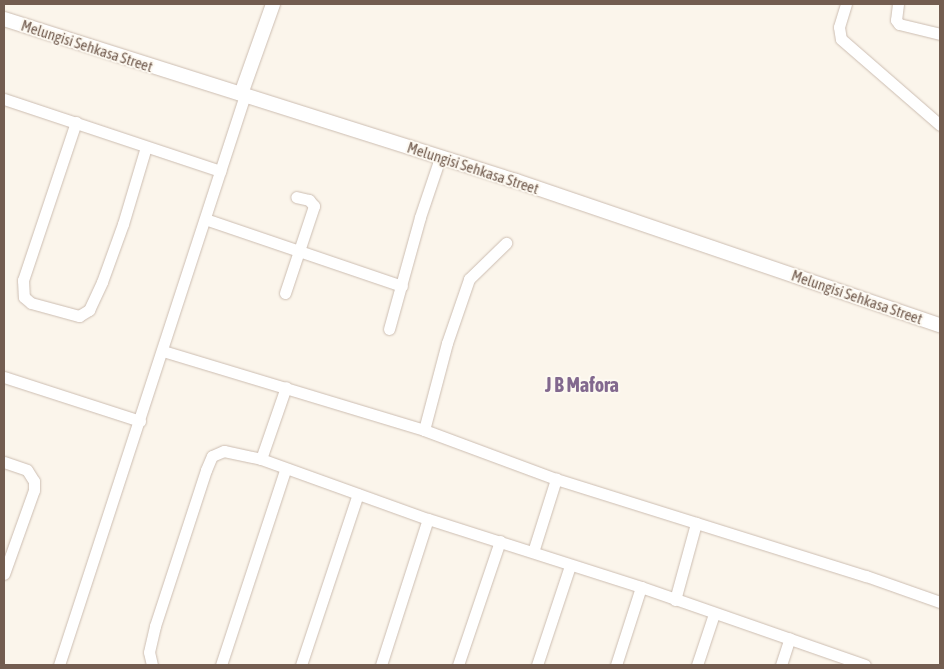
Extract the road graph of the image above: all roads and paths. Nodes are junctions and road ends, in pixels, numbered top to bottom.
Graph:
1 (273, 4) edge
2 (846, 4) edge
3 (898, 4) edge
4 (4, 19) edge
5 (940, 34) edge
6 (243, 94) junction
7 (4, 99) edge
8 (76, 122) junction
9 (940, 125) edge
10 (146, 147) junction
11 (440, 158) junction
12 (220, 171) junction
13 (296, 197) dead end
14 (205, 219) junction
15 (506, 242) dead end
16 (299, 252) junction
17 (402, 286) junction
18 (285, 293) dead end
19 (940, 325) edge
20 (389, 329) dead end
21 (164, 351) junction
22 (4, 377) edge
23 (286, 387) junction
24 (140, 422) junction
25 (424, 430) junction
26 (261, 459) junction
27 (4, 462) edge
28 (285, 470) junction
29 (556, 478) junction
30 (358, 494) junction
31 (428, 519) junction
32 (696, 523) junction
33 (9, 540) edge
34 (500, 541) junction
35 (533, 552) junction
36 (570, 566) junction
37 (4, 574) edge
38 (641, 588) junction
39 (675, 600) junction
40 (940, 602) edge
41 (714, 614) junction
42 (790, 638) junction
43 (59, 665) edge
44 (152, 665) edge
45 (221, 665) edge
46 (301, 665) edge
47 (381, 665) edge
48 (458, 665) edge
49 (537, 665) edge
50 (616, 665) edge
51 (697, 665) edge
52 (781, 665) edge
53 (865, 665) edge

1 - 6 street
2 - 9 street
3 - 5 street
4 - 6 street, Melungisi Sehkasa Street
6 - 11 street, Melungisi Sehkasa Street
6 - 12 street
7 - 8 street
8 - 10 street
8 - 10 street
10 - 12 street
11 - 17 street
11 - 19 street, Melungisi Sehkasa Street
12 - 14 street
13 - 16 street
14 - 16 street
14 - 21 street
15 - 25 street
16 - 17 street
16 - 18 street
17 - 20 street
21 - 23 street
21 - 24 street
22 - 24 street
23 - 25 street
23 - 26 street
24 - 43 street
25 - 29 street
26 - 28 street
26 - 44 street
27 - 33 street
28 - 30 street
28 - 45 street
29 - 32 street
29 - 35 street
30 - 31 street
30 - 46 street
31 - 34 street
31 - 47 street
32 - 39 street
32 - 40 street
33 - 37 street
34 - 35 street
34 - 48 street
35 - 36 street
36 - 38 street
36 - 49 street
38 - 39 street
38 - 50 street
39 - 41 street
41 - 42 street
41 - 51 street
42 - 52 street
42 - 53 street

